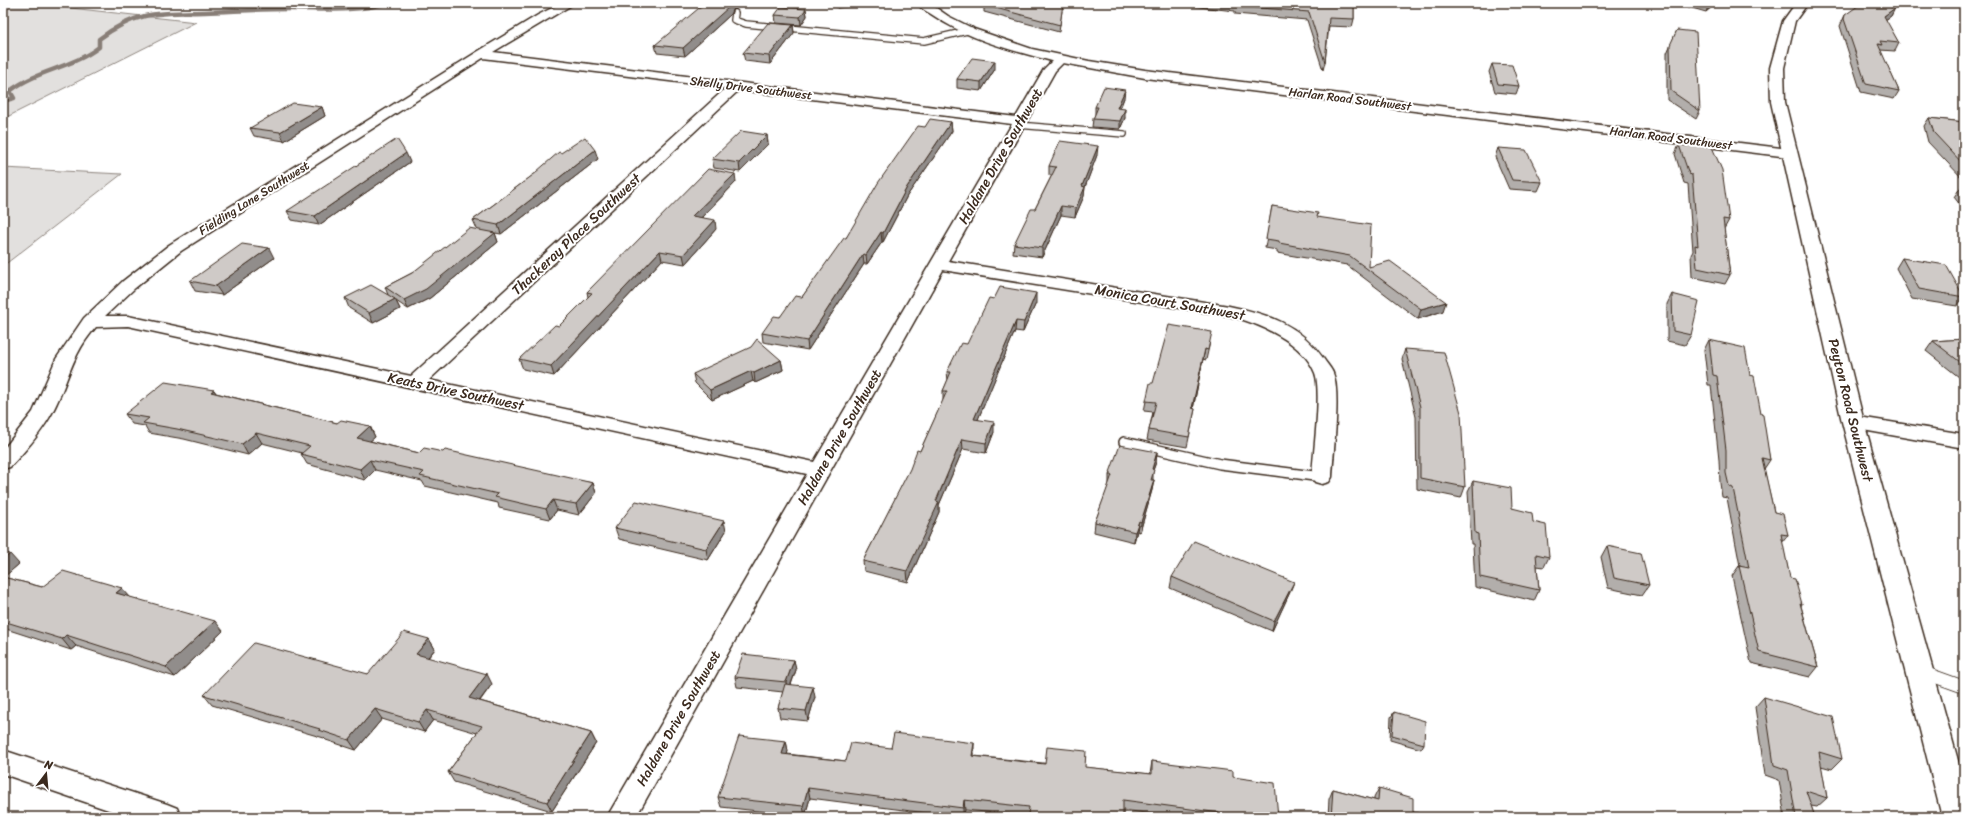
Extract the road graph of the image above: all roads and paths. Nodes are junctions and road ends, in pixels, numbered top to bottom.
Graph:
1 (570, 3) edge
2 (1802, 3) edge
3 (942, 4) dead end
4 (924, 5) edge
5 (735, 13) dead end
6 (971, 30) junction
7 (481, 54) junction
8 (1060, 59) junction
9 (736, 86) junction
10 (1019, 123) junction
11 (1124, 134) dead end
12 (1789, 153) junction
13 (938, 264) junction
14 (90, 322) junction
15 (415, 383) junction
16 (1853, 422) junction
17 (1964, 441) edge
18 (1124, 442) dead end
19 (3, 462) edge
20 (820, 470) junction
21 (1322, 477) joint
22 (1920, 671) junction
23 (1964, 687) edge
24 (3, 762) edge
25 (167, 817) edge
26 (621, 817) edge
27 (1958, 817) edge

1 - 7 street, Fielding Lane Southwest
2 - 12 street, Peyton Road Southwest
3 - 4 street
4 - 6 street, Harlan Road Southwest
5 - 6 lane
6 - 8 street, Harlan Road Southwest
7 - 9 street, Shelly Drive Southwest
7 - 14 street, Fielding Lane Southwest
8 - 10 street, Haldane Drive Southwest
8 - 12 street, Harlan Road Southwest
9 - 10 street, Shelly Drive Southwest
9 - 15 street, Thackeray Place Southwest
10 - 11 lane
10 - 13 street, Haldane Drive Southwest
12 - 16 street, Peyton Road Southwest
13 - 20 street, Haldane Drive Southwest
13 - 21 street, Monica Court Southwest
14 - 15 street, Keats Drive Southwest
14 - 19 street, Fielding Lane Southwest
15 - 20 street, Keats Drive Southwest
16 - 17 street
16 - 22 street, Peyton Road Southwest
18 - 21 lane
20 - 26 street, Haldane Drive Southwest
22 - 23 lane
22 - 27 street, Peyton Road Southwest
24 - 25 street

